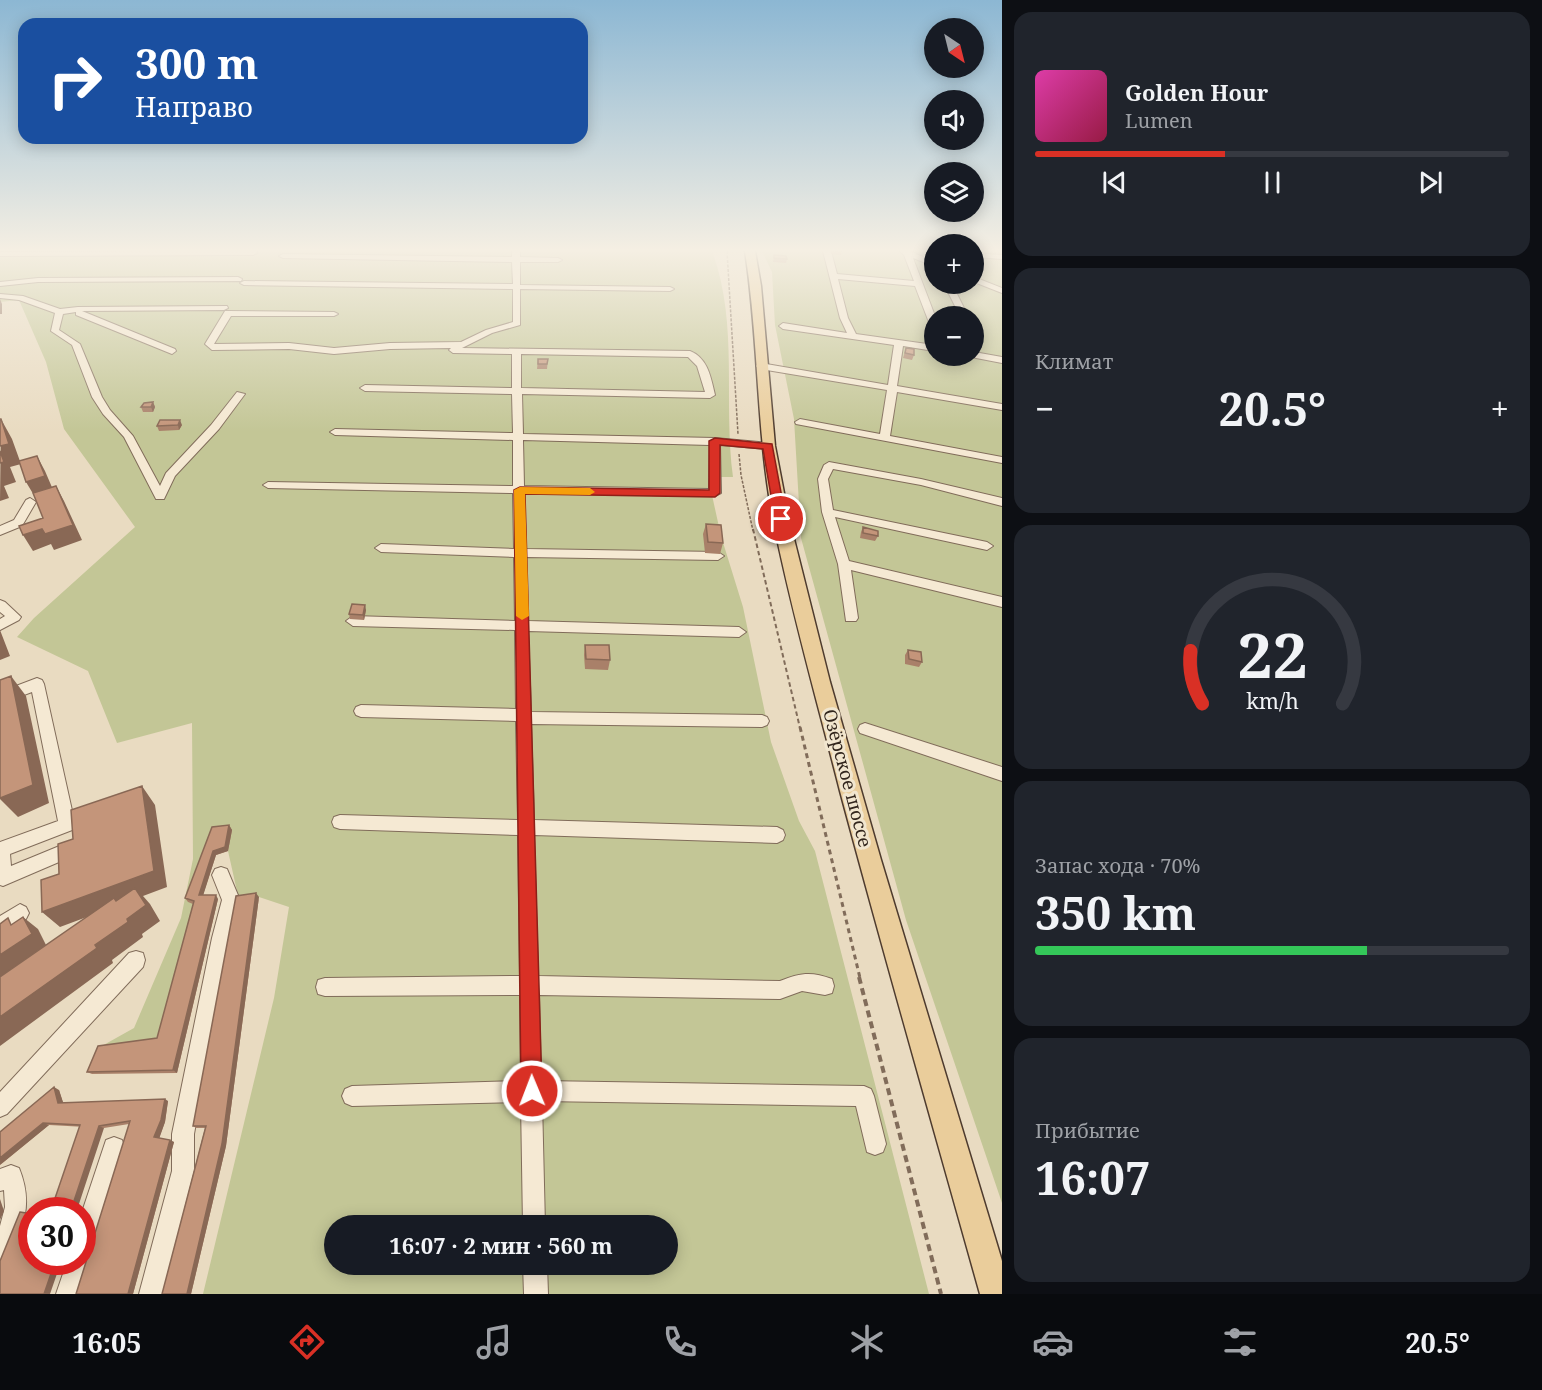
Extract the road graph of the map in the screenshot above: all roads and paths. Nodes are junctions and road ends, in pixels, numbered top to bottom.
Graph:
1 (63, 311) edge
2 (65, 311) edge
3 (517, 311) edge
4 (730, 311) edge
5 (758, 311) edge
6 (842, 311) edge
7 (334, 314) dead end
8 (783, 326) dead end
9 (853, 336) junction
10 (899, 343) junction
11 (924, 347) edge
12 (453, 350) dead end
13 (172, 351) dead end
14 (516, 351) junction
15 (984, 357) edge
16 (1002, 360) edge
17 (761, 366) junction
18 (365, 388) dead end
19 (893, 389) junction
20 (518, 390) junction
21 (240, 394) dead end
22 (1002, 407) edge
23 (800, 422) dead end
24 (335, 432) dead end
25 (519, 436) junction
26 (885, 438) junction
27 (715, 441) junction
28 (738, 443) junction
29 (768, 446) junction
30 (1002, 460) edge
31 (268, 485) dead end
32 (520, 490) junction
33 (30, 502) dead end
34 (1002, 502) edge
35 (828, 512) junction
36 (0, 531) edge
37 (987, 546) dead end
38 (381, 548) dead end
39 (521, 552) junction
40 (718, 556) dead end
41 (844, 564) junction
42 (1002, 602) edge
43 (0, 604) edge
44 (851, 618) dead end
45 (353, 621) dead end
46 (522, 624) junction
47 (0, 625) edge
48 (740, 632) dead end
49 (0, 698) edge
50 (361, 711) dead end
51 (524, 718) junction
52 (762, 721) dead end
53 (865, 729) dead end
54 (1002, 774) edge
55 (93, 815) edge
56 (340, 822) dead end
57 (67, 825) junction
58 (526, 827) junction
59 (777, 835) dead end
60 (81, 845) edge
61 (0, 850) edge
62 (221, 875) dead end
63 (1, 879) edge
64 (20, 913) dead end
65 (0, 927) edge
66 (136, 960) dead end
67 (530, 986) junction
68 (825, 986) dead end
69 (325, 987) dead end
70 (532, 1091) junction
71 (352, 1096) dead end
72 (0, 1107) edge
73 (875, 1144) dead end
74 (114, 1148) dead end
75 (0, 1180) edge
76 (96, 1205) edge
77 (534, 1215) edge
78 (0, 1254) edge
79 (74, 1275) edge
80 (535, 1275) edge
81 (68, 1294) edge
82 (151, 1294) edge
83 (536, 1294) edge
84 (941, 1294) edge
85 (996, 1294) edge

1 - 21 street
2 - 13 street
3 - 7 street
4 - 28 path
5 - 17 main road, Озёрское шоссе
6 - 9 street
8 - 9 street
9 - 10 street
10 - 11 street
10 - 19 street
12 - 14 street
14 - 20 street
14 - 20 street
15 - 16 street
17 - 19 street
17 - 29 main road, Озёрское шоссе
18 - 20 street
19 - 22 street
19 - 26 street
20 - 25 street
23 - 26 street
24 - 25 street
25 - 27 street
25 - 32 street
26 - 30 street
27 - 28 street
27 - 32 street
28 - 29 street
28 - 84 path
29 - 85 main road, Озёрское шоссе
31 - 32 street
32 - 39 street
33 - 36 street
34 - 35 street
35 - 37 street
35 - 41 street
38 - 39 street
39 - 40 street
39 - 46 street
41 - 42 street
41 - 44 street
43 - 47 street
45 - 46 street
46 - 48 street
46 - 51 street
49 - 57 street
50 - 51 street
51 - 52 street
51 - 58 street
53 - 54 street
55 - 57 street
56 - 58 street
57 - 61 street
58 - 59 street
58 - 67 street
60 - 63 street
61 - 63 street
62 - 82 street
64 - 65 street
66 - 72 street
67 - 68 street
67 - 69 street
67 - 70 street
70 - 71 street
70 - 73 street
70 - 77 street
74 - 76 street
75 - 78 street
79 - 81 street
80 - 83 street

